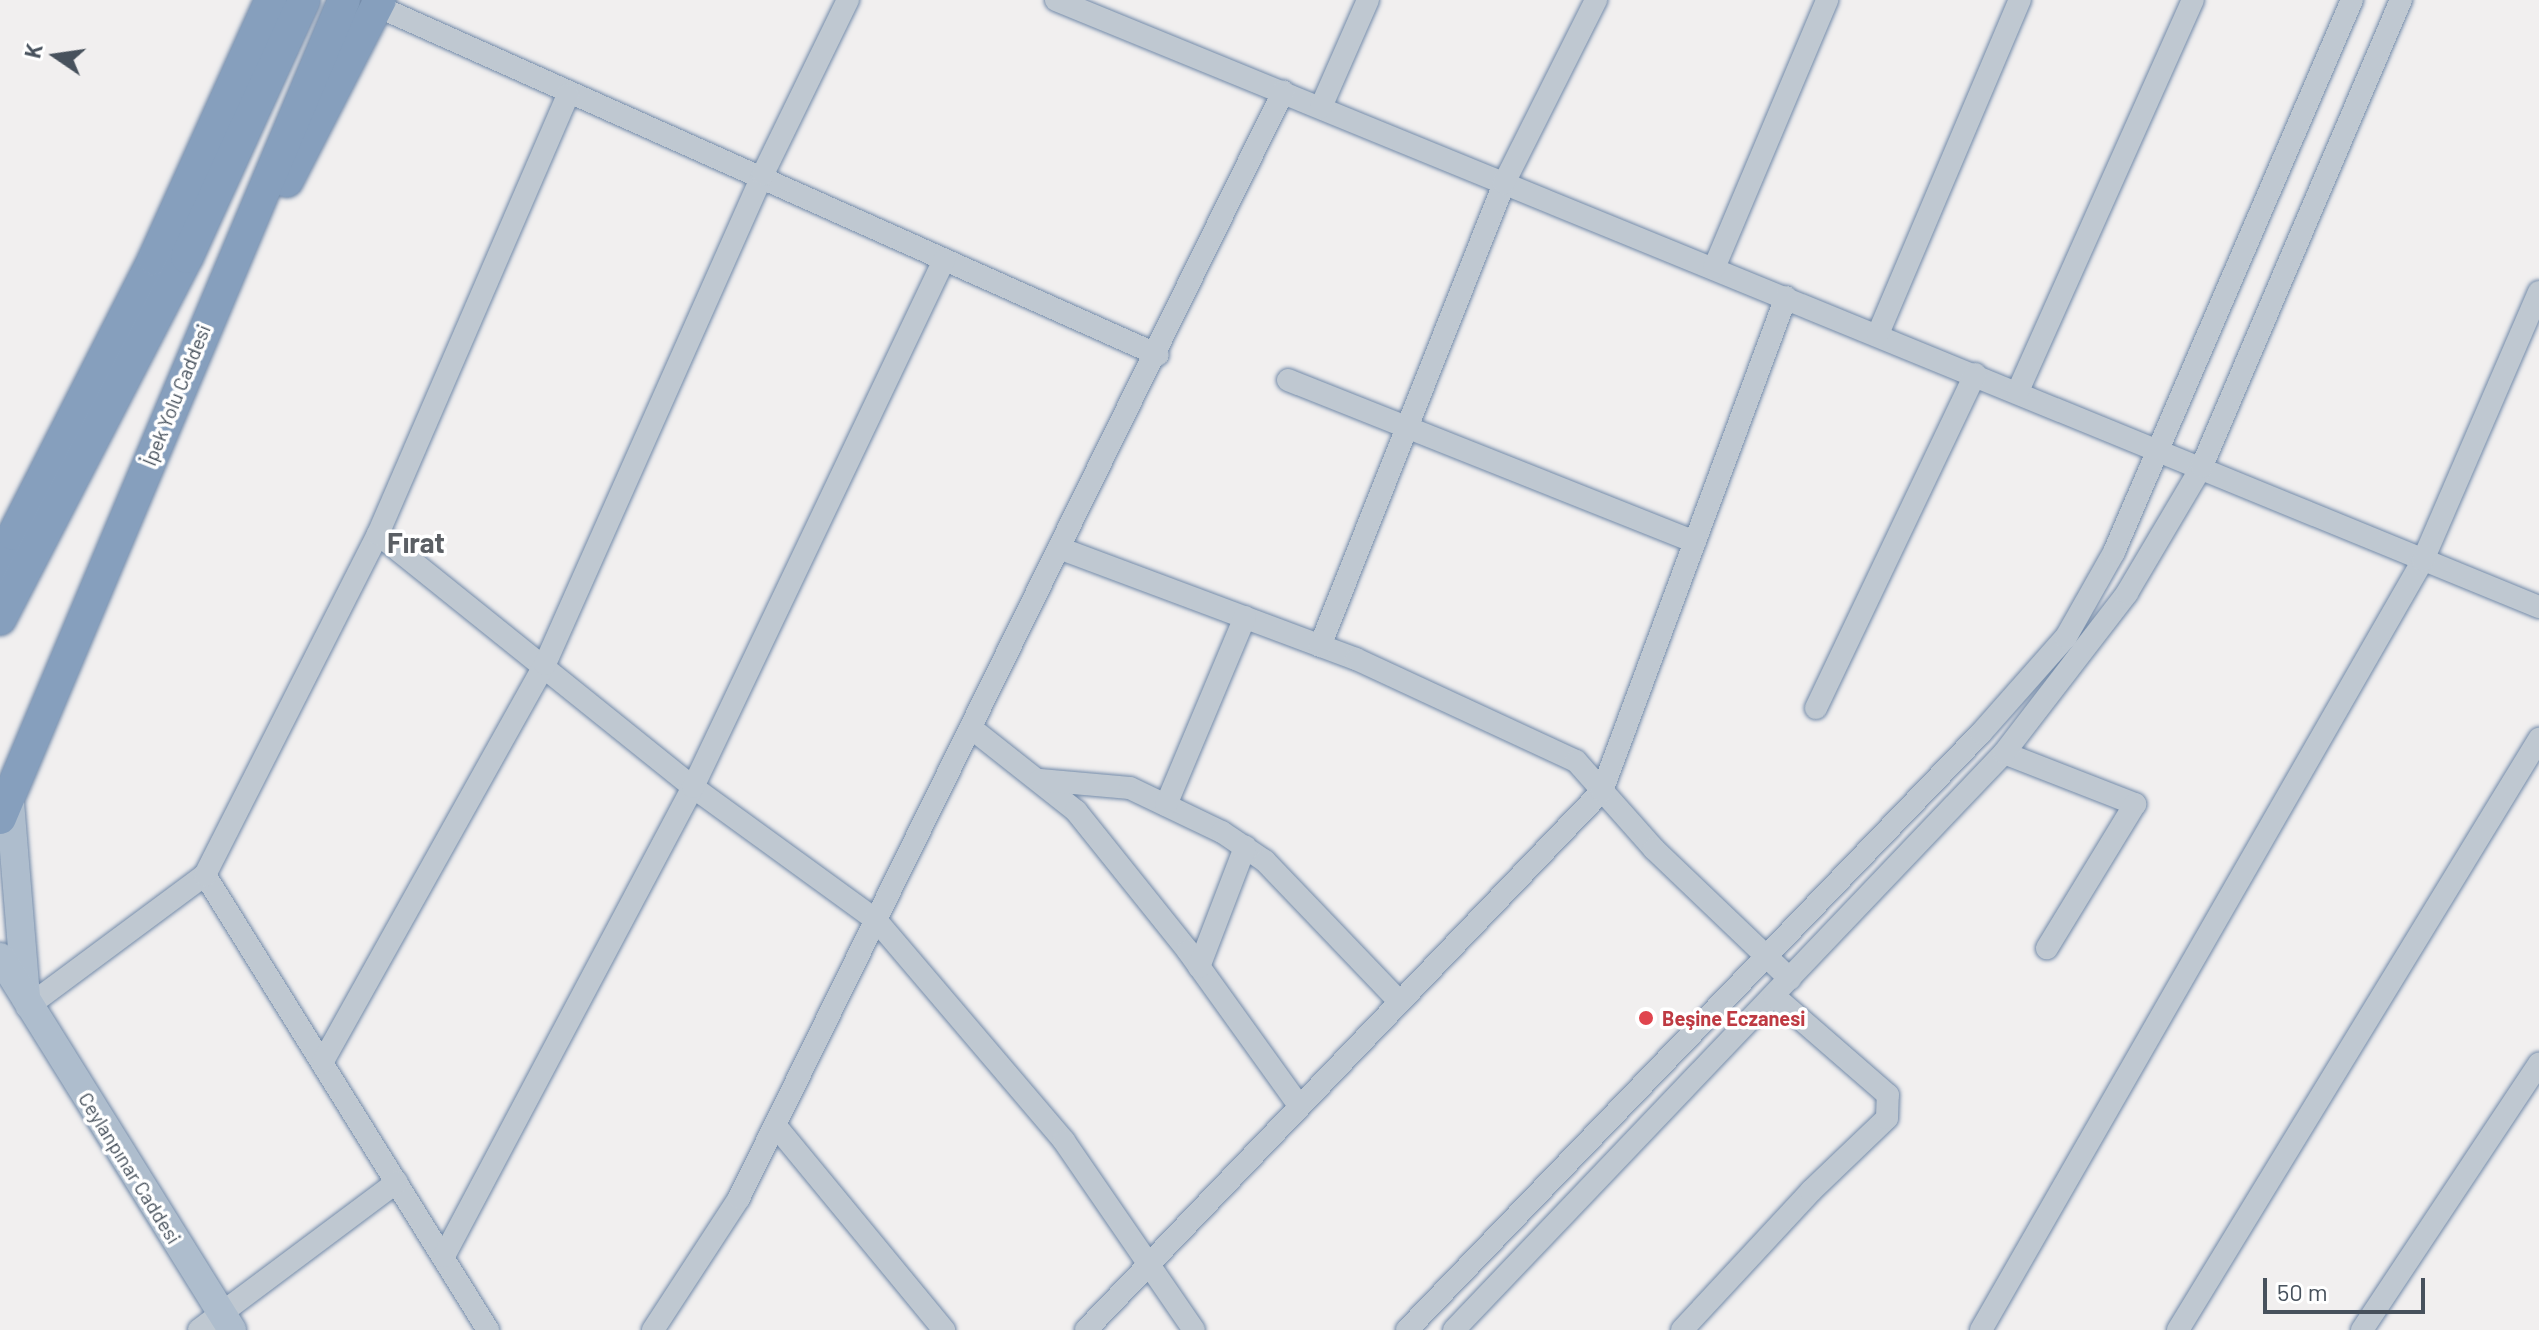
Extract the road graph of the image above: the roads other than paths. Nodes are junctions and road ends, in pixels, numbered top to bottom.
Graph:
1 (271, 0) edge
2 (304, 0) edge
3 (344, 0) edge
4 (848, 0) edge
5 (1056, 0) edge
6 (1118, 0) edge
7 (1368, 0) edge
8 (1596, 0) edge
9 (1827, 0) edge
10 (2020, 0) edge
11 (2193, 0) edge
12 (2352, 0) edge
13 (2401, 0) edge
14 (379, 3) edge
15 (1109, 21) junction
16 (1283, 92) junction
17 (568, 95) junction
18 (1321, 107) junction
19 (763, 174) junction
20 (1504, 183) junction
21 (944, 260) junction
22 (1714, 268) junction
23 (2539, 292) edge
24 (1786, 297) junction
25 (1878, 334) junction
26 (193, 352) junction
27 (1158, 355) junction
28 (1975, 374) junction
29 (1288, 380) dead end
30 (2018, 391) junction
31 (1406, 428) junction
32 (2159, 448) junction
33 (2202, 466) junction
34 (378, 534) junction
35 (1695, 542) junction
36 (1059, 548) junction
37 (2423, 560) junction
38 (0, 574) edge
39 (2539, 607) edge
40 (1245, 617) junction
41 (0, 619) edge
42 (1320, 646) junction
43 (545, 664) junction
44 (1816, 708) dead end
45 (971, 728) junction
46 (2539, 739) edge
47 (2004, 753) junction
48 (1040, 780) junction
49 (693, 787) junction
50 (1602, 791) junction
51 (4, 799) edge
52 (1166, 805) junction
53 (1245, 847) junction
54 (205, 875) junction
55 (876, 920) junction
56 (2047, 948) dead end
57 (0, 957) edge
58 (1767, 957) junction
59 (1199, 967) junction
60 (1790, 979) junction
61 (1774, 996) junction
62 (1399, 1001) junction
63 (27, 1007) junction
64 (322, 1063) junction
65 (2539, 1064) edge
66 (1298, 1104) junction
67 (775, 1125) junction
68 (397, 1182) junction
69 (444, 1256) junction
70 (1146, 1261) junction
71 (226, 1321) edge
72 (199, 1330) edge
73 (488, 1330) edge
74 (653, 1330) edge
75 (944, 1330) edge
76 (1086, 1330) edge
77 (1194, 1330) edge
78 (1407, 1330) edge
79 (1454, 1330) edge
80 (1682, 1330) edge
81 (1981, 1330) edge
82 (2178, 1330) edge
83 (2362, 1330) edge

1 - 38 highway
2 - 41 highway
3 - 26 highway, İpek Yolu Caddesi
4 - 19 street
5 - 15 street
6 - 15 street
7 - 18 street
8 - 20 street
9 - 22 street
10 - 25 street
11 - 30 street
12 - 32 street
13 - 33 street
14 - 17 street
14 - 26 highway
15 - 16 street
16 - 18 street
16 - 27 street
17 - 19 street
17 - 34 street
18 - 20 street
19 - 21 street
19 - 43 street
20 - 22 street
20 - 31 street
21 - 27 street
21 - 49 street
22 - 24 street
23 - 37 street
24 - 25 street
24 - 35 street
25 - 28 street
26 - 51 highway, İpek Yolu Caddesi
27 - 36 street
28 - 30 street
28 - 44 street
29 - 31 street
30 - 32 street
31 - 35 street
31 - 42 street
32 - 33 street
32 - 58 street
33 - 37 street
33 - 47 street
34 - 43 street
34 - 54 street
35 - 50 street
36 - 40 street
36 - 45 street
37 - 39 street
37 - 81 street
40 - 42 street
40 - 52 street
42 - 50 street
43 - 49 street
43 - 64 street
45 - 48 street
45 - 55 street
46 - 82 street
47 - 56 street
47 - 60 street
48 - 52 street
48 - 59 street
49 - 55 street
49 - 69 street
50 - 58 street
50 - 62 street
51 - 63 main road, Ceylanpınar Caddesi
52 - 53 street
53 - 59 street
53 - 62 street
54 - 63 street
54 - 64 street
55 - 67 street
55 - 70 street
57 - 63 main road, Ceylanpınar Caddesi
58 - 60 street
58 - 78 street
59 - 66 street
60 - 61 street
61 - 79 street
61 - 80 street
62 - 66 street
63 - 71 main road, Ceylanpınar Caddesi
64 - 68 street
65 - 83 street
66 - 70 street
67 - 74 street
67 - 75 street
68 - 69 street
68 - 71 street
69 - 73 street
70 - 76 street
70 - 77 street
71 - 72 street

